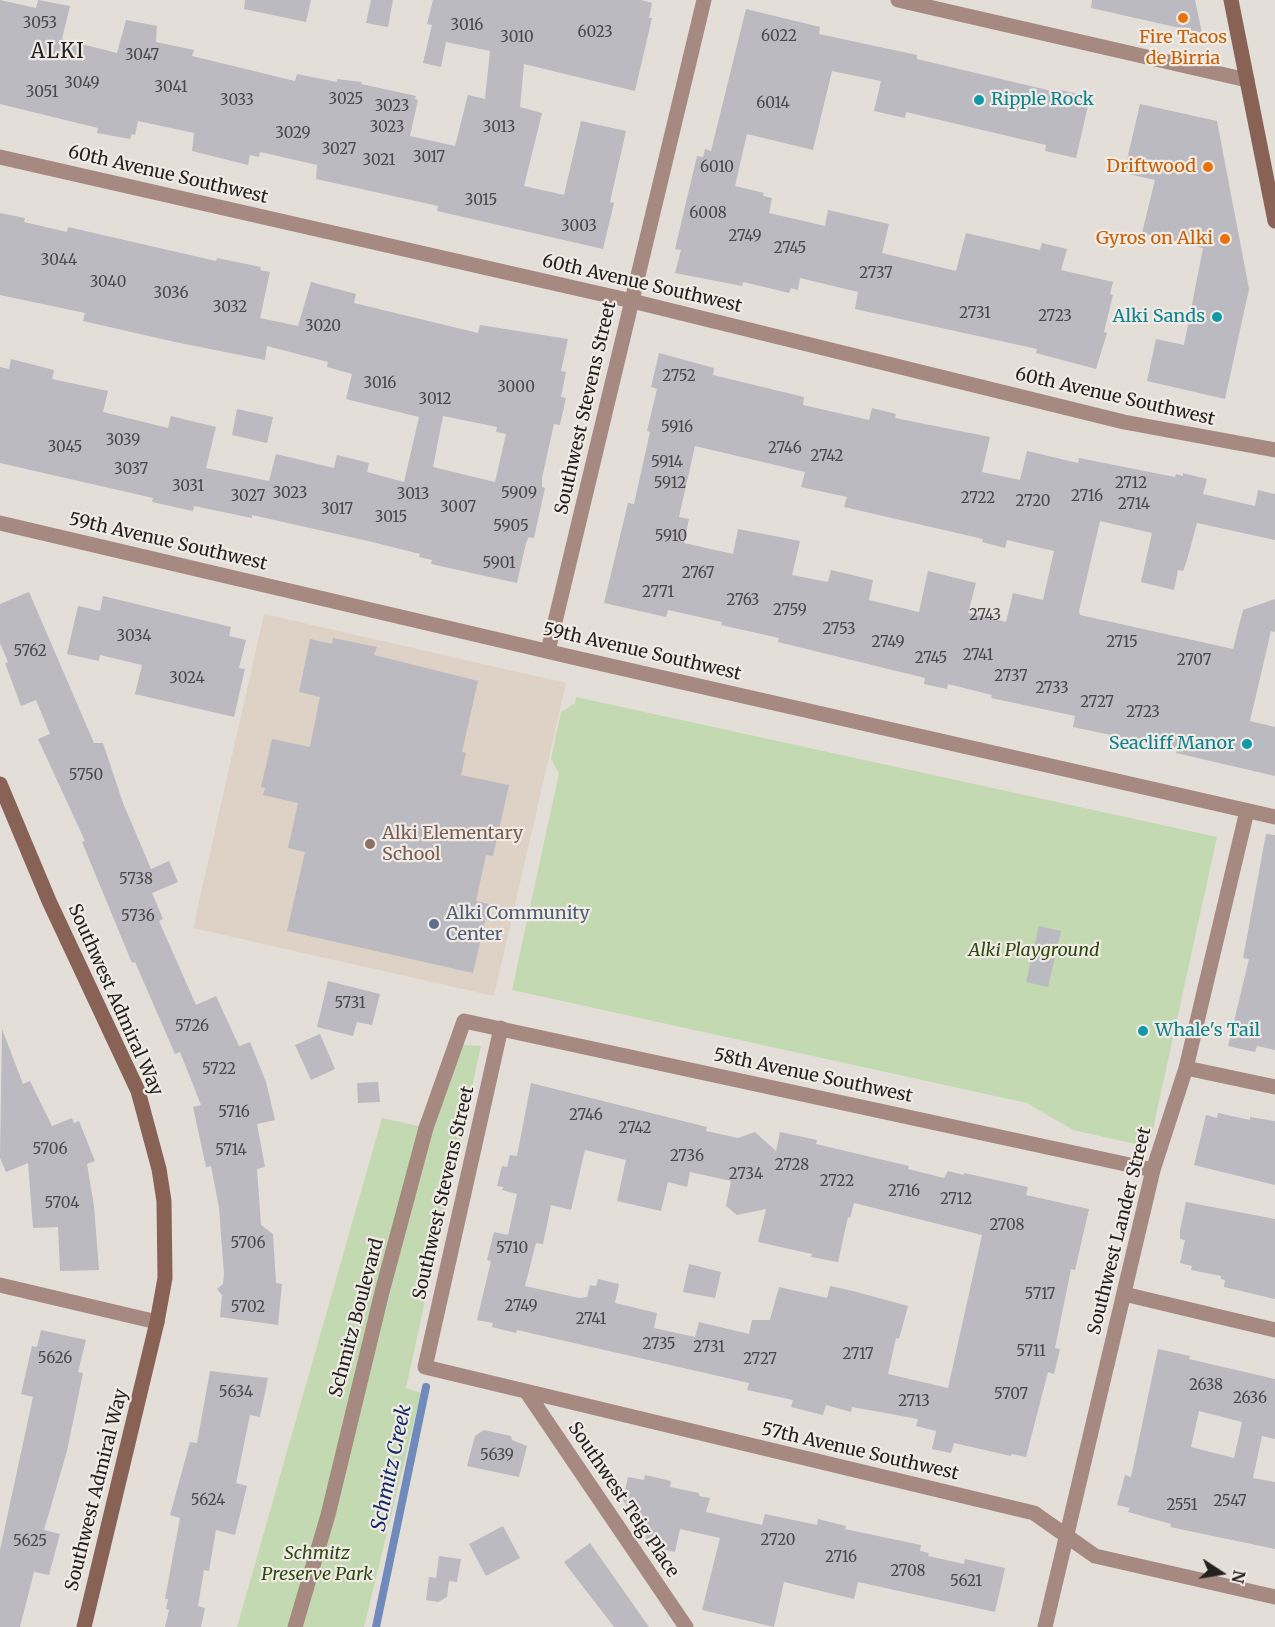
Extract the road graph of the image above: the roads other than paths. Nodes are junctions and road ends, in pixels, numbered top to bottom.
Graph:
1 (704, 0) edge
2 (898, 0) edge
3 (1231, 0) edge
4 (1247, 80) junction
5 (0, 157) edge
6 (1275, 221) edge
7 (632, 301) junction
8 (1275, 450) edge
9 (0, 523) edge
10 (548, 651) junction
11 (0, 784) edge
12 (1247, 811) junction
13 (1275, 817) edge
14 (464, 1021) joint
15 (501, 1028) junction
16 (1186, 1068) junction
17 (1275, 1087) edge
18 (1153, 1170) junction
19 (0, 1285) edge
20 (1124, 1294) junction
21 (157, 1322) junction
22 (1275, 1329) edge
23 (425, 1367) joint
24 (528, 1394) junction
25 (1066, 1534) junction
26 (1275, 1597) edge
27 (84, 1627) edge
28 (295, 1627) edge
29 (686, 1627) edge
30 (1045, 1627) edge

1 - 7 street, Southwest Stevens Street
2 - 4 street
3 - 4 main road
4 - 6 main road
5 - 7 street, 60th Avenue Southwest
7 - 8 street, 60th Avenue Southwest
7 - 10 street, Southwest Stevens Street
9 - 10 street, 59th Avenue Southwest
10 - 12 street, 59th Avenue Southwest
11 - 21 main road, Southwest Admiral Way
12 - 13 street, 59th Avenue Southwest
12 - 16 street, Southwest Lander Street
14 - 15 street, 58th Avenue Southwest
14 - 28 street, Schmitz Boulevard
15 - 18 street, 58th Avenue Southwest
15 - 23 street, Southwest Stevens Street
16 - 17 street
16 - 18 street, Southwest Lander Street
18 - 20 street, Southwest Lander Street
19 - 21 street
20 - 22 street
20 - 25 street, Southwest Lander Street
21 - 27 main road, Southwest Admiral Way
23 - 24 street, 57th Avenue Southwest
24 - 25 street, 57th Avenue Southwest
24 - 29 street, Southwest Teig Place
25 - 26 street, 57th Avenue Southwest
25 - 30 street, Southwest Lander Street

